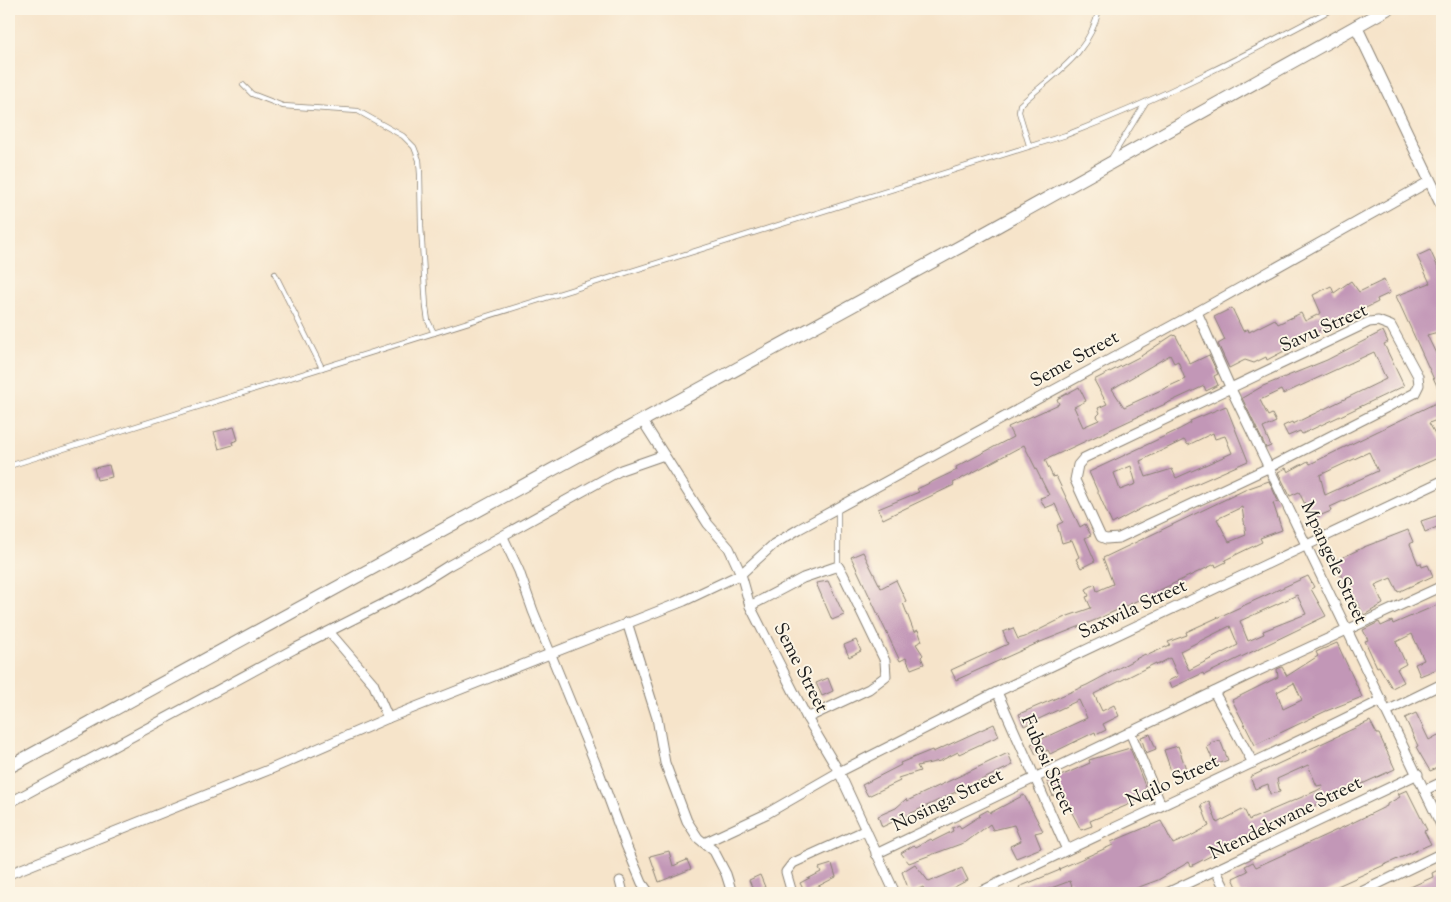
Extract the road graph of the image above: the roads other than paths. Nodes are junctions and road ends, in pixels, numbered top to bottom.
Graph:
1 (1099, 9) edge
2 (1332, 9) edge
3 (1387, 9) edge
4 (1356, 26) junction
5 (243, 86) dead end
6 (1147, 101) junction
7 (1030, 145) junction
8 (1108, 164) junction
9 (1430, 181) junction
10 (1442, 206) edge
11 (275, 274) dead end
12 (1197, 312) junction
13 (434, 333) junction
14 (322, 368) junction
15 (1231, 389) junction
16 (642, 420) junction
17 (664, 455) junction
18 (9, 466) edge
19 (1270, 468) junction
20 (1442, 481) edge
21 (838, 510) junction
22 (503, 537) junction
23 (1307, 545) junction
24 (838, 566) junction
25 (741, 574) junction
26 (1442, 586) edge
27 (750, 606) junction
28 (627, 622) junction
29 (1347, 630) junction
30 (330, 633) junction
31 (550, 654) junction
32 (1442, 684) edge
33 (997, 692) junction
34 (1214, 692) junction
35 (1382, 700) junction
36 (1387, 710) junction
37 (388, 718) junction
38 (807, 718) junction
39 (1130, 732) junction
40 (1253, 763) junction
41 (9, 767) edge
42 (839, 772) junction
43 (1418, 774) junction
44 (1035, 778) junction
45 (1442, 782) edge
46 (1425, 790) junction
47 (9, 803) edge
48 (1161, 805) junction
49 (1442, 827) edge
50 (866, 830) junction
51 (704, 843) junction
52 (1066, 850) junction
53 (1442, 853) edge
54 (876, 854) junction
55 (1216, 871) junction
56 (9, 874) edge
57 (620, 881) dead end
58 (623, 893) edge
59 (649, 893) edge
60 (732, 893) edge
61 (792, 893) edge
62 (896, 893) edge
63 (978, 893) edge
64 (1167, 893) edge
65 (1227, 893) edge
66 (1359, 893) edge

1 - 7 lane
2 - 6 lane
3 - 4 main road
4 - 8 main road
4 - 9 street
5 - 13 lane
6 - 7 lane
6 - 8 lane
7 - 13 lane
8 - 16 main road
9 - 10 street
9 - 12 street, Seme Street
11 - 14 lane
12 - 15 street, Mpangele Street
12 - 21 street, Seme Street
13 - 14 lane
14 - 18 lane
15 - 19 street, Mpangele Street
15 - 19 street, Savu Street
15 - 19 street, Savu Street
16 - 17 street, Seme Street
16 - 41 main road
17 - 22 street
17 - 25 street, Seme Street
19 - 23 street, Mpangele Street
20 - 23 street, Saxwila Street
21 - 24 lane
21 - 25 street, Seme Street
22 - 30 street
22 - 31 street
23 - 29 street, Mpangele Street
23 - 33 street, Saxwila Street
24 - 27 street
24 - 38 street
25 - 27 street, Seme Street
25 - 28 street
26 - 29 street, Nosinga Street
27 - 38 street, Seme Street
28 - 31 street
28 - 51 street
29 - 34 street, Nosinga Street
29 - 35 street, Mpangele Street
30 - 37 street
30 - 47 street
31 - 37 street
31 - 59 street
32 - 36 street
33 - 42 street, Saxwila Street
33 - 44 street, Fubesi Street
34 - 39 street, Nosinga Street
34 - 40 street
35 - 36 street, Mpangele Street
35 - 40 street, Nqilo Street
36 - 43 street, Mpangele Street
37 - 56 street
38 - 42 street, Seme Street
39 - 44 street, Nosinga Street
39 - 48 street
40 - 48 street, Nqilo Street
42 - 50 street, Seme Street
42 - 51 street, Saxwila Street
43 - 46 street, Mpangele Street
43 - 55 street, Ntendekwane Street
44 - 52 street, Fubesi Street
44 - 54 street, Nosinga Street
45 - 46 street
46 - 49 street, Mpangele Street
48 - 52 street, Nqilo Street
50 - 54 street, Seme Street
50 - 61 street
51 - 60 street
52 - 63 street, Nqilo Street
53 - 66 street
54 - 62 street, Seme Street
55 - 64 street, Ntendekwane Street
55 - 65 street
57 - 58 street

